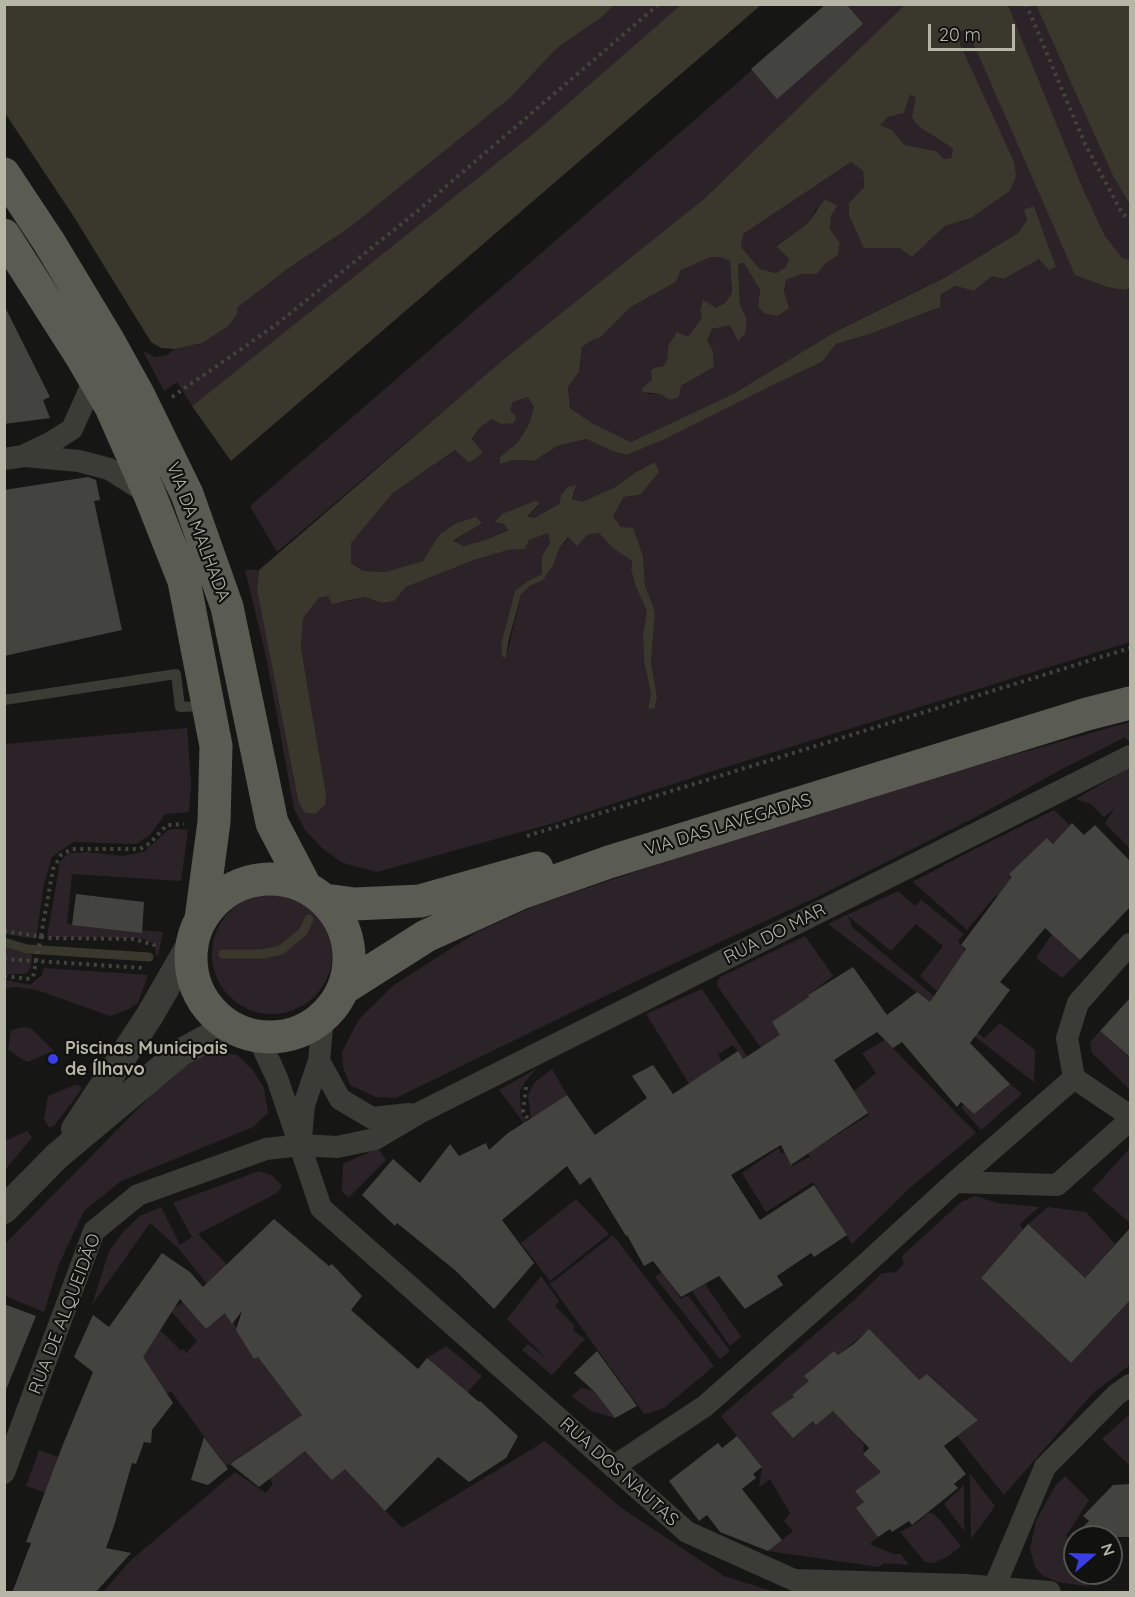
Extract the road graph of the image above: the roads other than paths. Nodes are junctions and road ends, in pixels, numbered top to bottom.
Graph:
1 (4, 174) edge
2 (4, 235) edge
3 (95, 378) junction
4 (14, 458) edge
5 (150, 495) junction
6 (1131, 681) edge
7 (4, 700) edge
8 (1131, 703) edge
9 (208, 705) junction
10 (1131, 756) edge
11 (315, 893) junction
12 (197, 929) junction
13 (1131, 944) edge
14 (344, 988) junction
15 (323, 1017) junction
16 (245, 1033) junction
17 (319, 1061) junction
18 (1074, 1078) junction
19 (419, 1113) junction
20 (1131, 1118) edge
21 (301, 1145) junction
22 (57, 1156) junction
23 (954, 1182) junction
24 (4, 1210) edge
25 (1131, 1385) edge
26 (613, 1467) junction
27 (4, 1473) edge
28 (885, 1588) edge
29 (916, 1588) edge
30 (994, 1588) junction
31 (1050, 1593) edge

1 - 11 main road, VIA DA MALHADA
2 - 3 main road, VIA DA MALHADA
3 - 4 street
3 - 5 main road, VIA DA MALHADA
4 - 5 street
5 - 9 main road, VIA DA MALHADA
6 - 11 main road, VIA DAS LAVEGADAS
7 - 9 lane
8 - 14 main road, VIA DAS LAVEGADAS
9 - 12 main road, VIA DA MALHADA
10 - 19 street, RUA DO MAR
11 - 12 main road
11 - 14 main road
12 - 16 main road
12 - 22 street
13 - 18 street
14 - 15 main road
15 - 16 main road
15 - 17 street
16 - 21 street, RUA DOS NAUTAS
16 - 22 street
17 - 19 street
17 - 21 street
18 - 20 street
18 - 23 street
19 - 21 street, RUA DO MAR
20 - 23 street
21 - 26 street, RUA DOS NAUTAS
21 - 27 street, RUA DE ALQUEIDÃO
22 - 24 street
23 - 26 street
25 - 30 street
26 - 28 street, RUA DOS NAUTAS
28 - 29 street, RUA DOS NAUTAS
29 - 30 street, RUA DOS NAUTAS
30 - 31 street, RUA DOS NAUTAS

